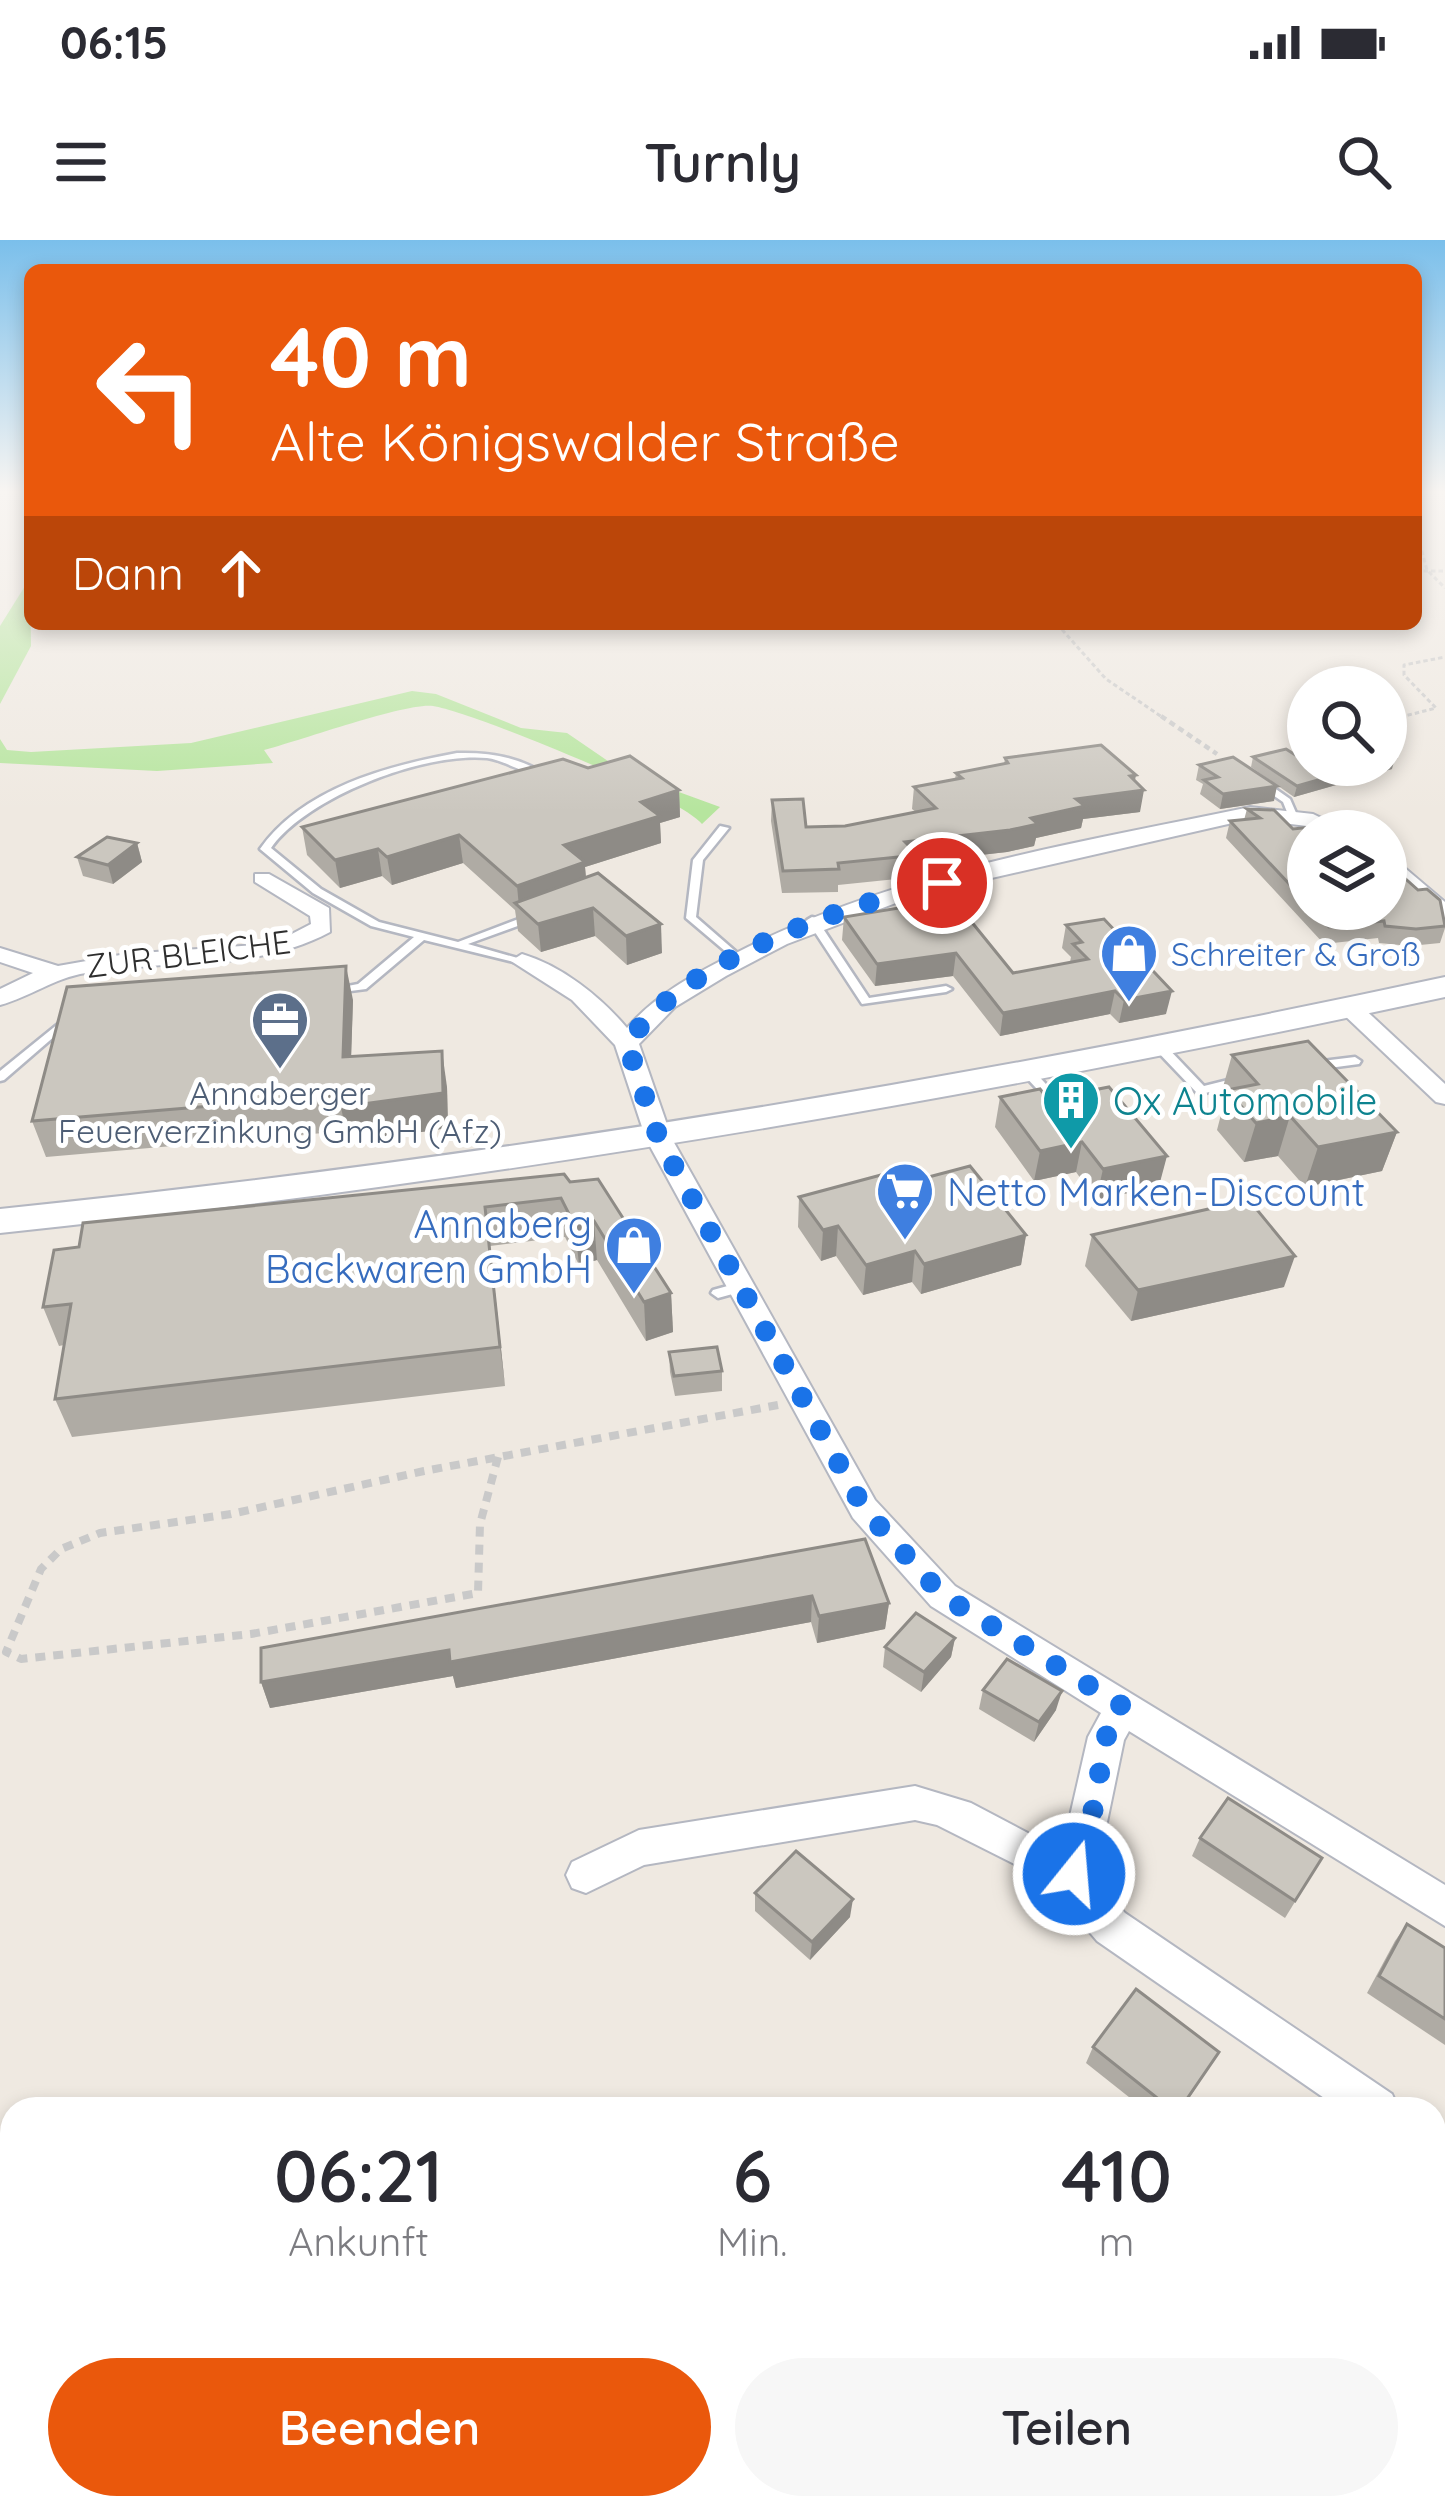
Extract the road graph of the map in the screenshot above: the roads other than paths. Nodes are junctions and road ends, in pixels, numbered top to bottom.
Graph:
1 (1217, 754) road end
2 (550, 779) edge
3 (1290, 810) edge
4 (1287, 815) edge
5 (724, 828) dead end
6 (262, 878) dead end
7 (1407, 879) edge
8 (544, 913) edge
9 (1445, 914) edge
10 (812, 920) junction
11 (422, 936) junction
12 (463, 942) junction
13 (0, 955) edge
14 (738, 959) junction
15 (522, 961) joint
16 (51, 971) junction
17 (1445, 987) edge
18 (946, 989) dead end
19 (304, 995) edge
20 (0, 998) edge
21 (1350, 1008) junction
22 (91, 1013) edge
23 (627, 1044) junction
24 (1160, 1046) junction
25 (1355, 1060) dead end
26 (1300, 1068) edge
27 (1026, 1070) junction
28 (1261, 1076) edge
29 (0, 1077) edge
30 (1445, 1097) edge
31 (1055, 1101) edge
32 (659, 1139) junction
33 (0, 1221) edge
34 (1124, 1707) junction
35 (1074, 1874) junction
36 (586, 1875) dead end
37 (1445, 1907) edge
38 (1359, 2097) edge

1 - 3 lane
2 - 11 lane
4 - 10 street
5 - 14 lane
6 - 16 street, ZUR BLEICHE
7 - 9 street
8 - 12 lane
10 - 14 street
10 - 18 lane
11 - 12 lane
11 - 19 lane
12 - 15 lane
13 - 16 street, ZUR BLEICHE
14 - 23 street
15 - 23 street
16 - 20 street, ZUR BLEICHE
17 - 21 main road
21 - 24 main road
21 - 30 street
22 - 29 lane
23 - 32 street
24 - 27 main road
24 - 28 lane
25 - 26 lane
27 - 31 lane
27 - 32 main road
32 - 33 main road
32 - 34 street
34 - 35 street
34 - 37 street
35 - 36 street
35 - 38 street

